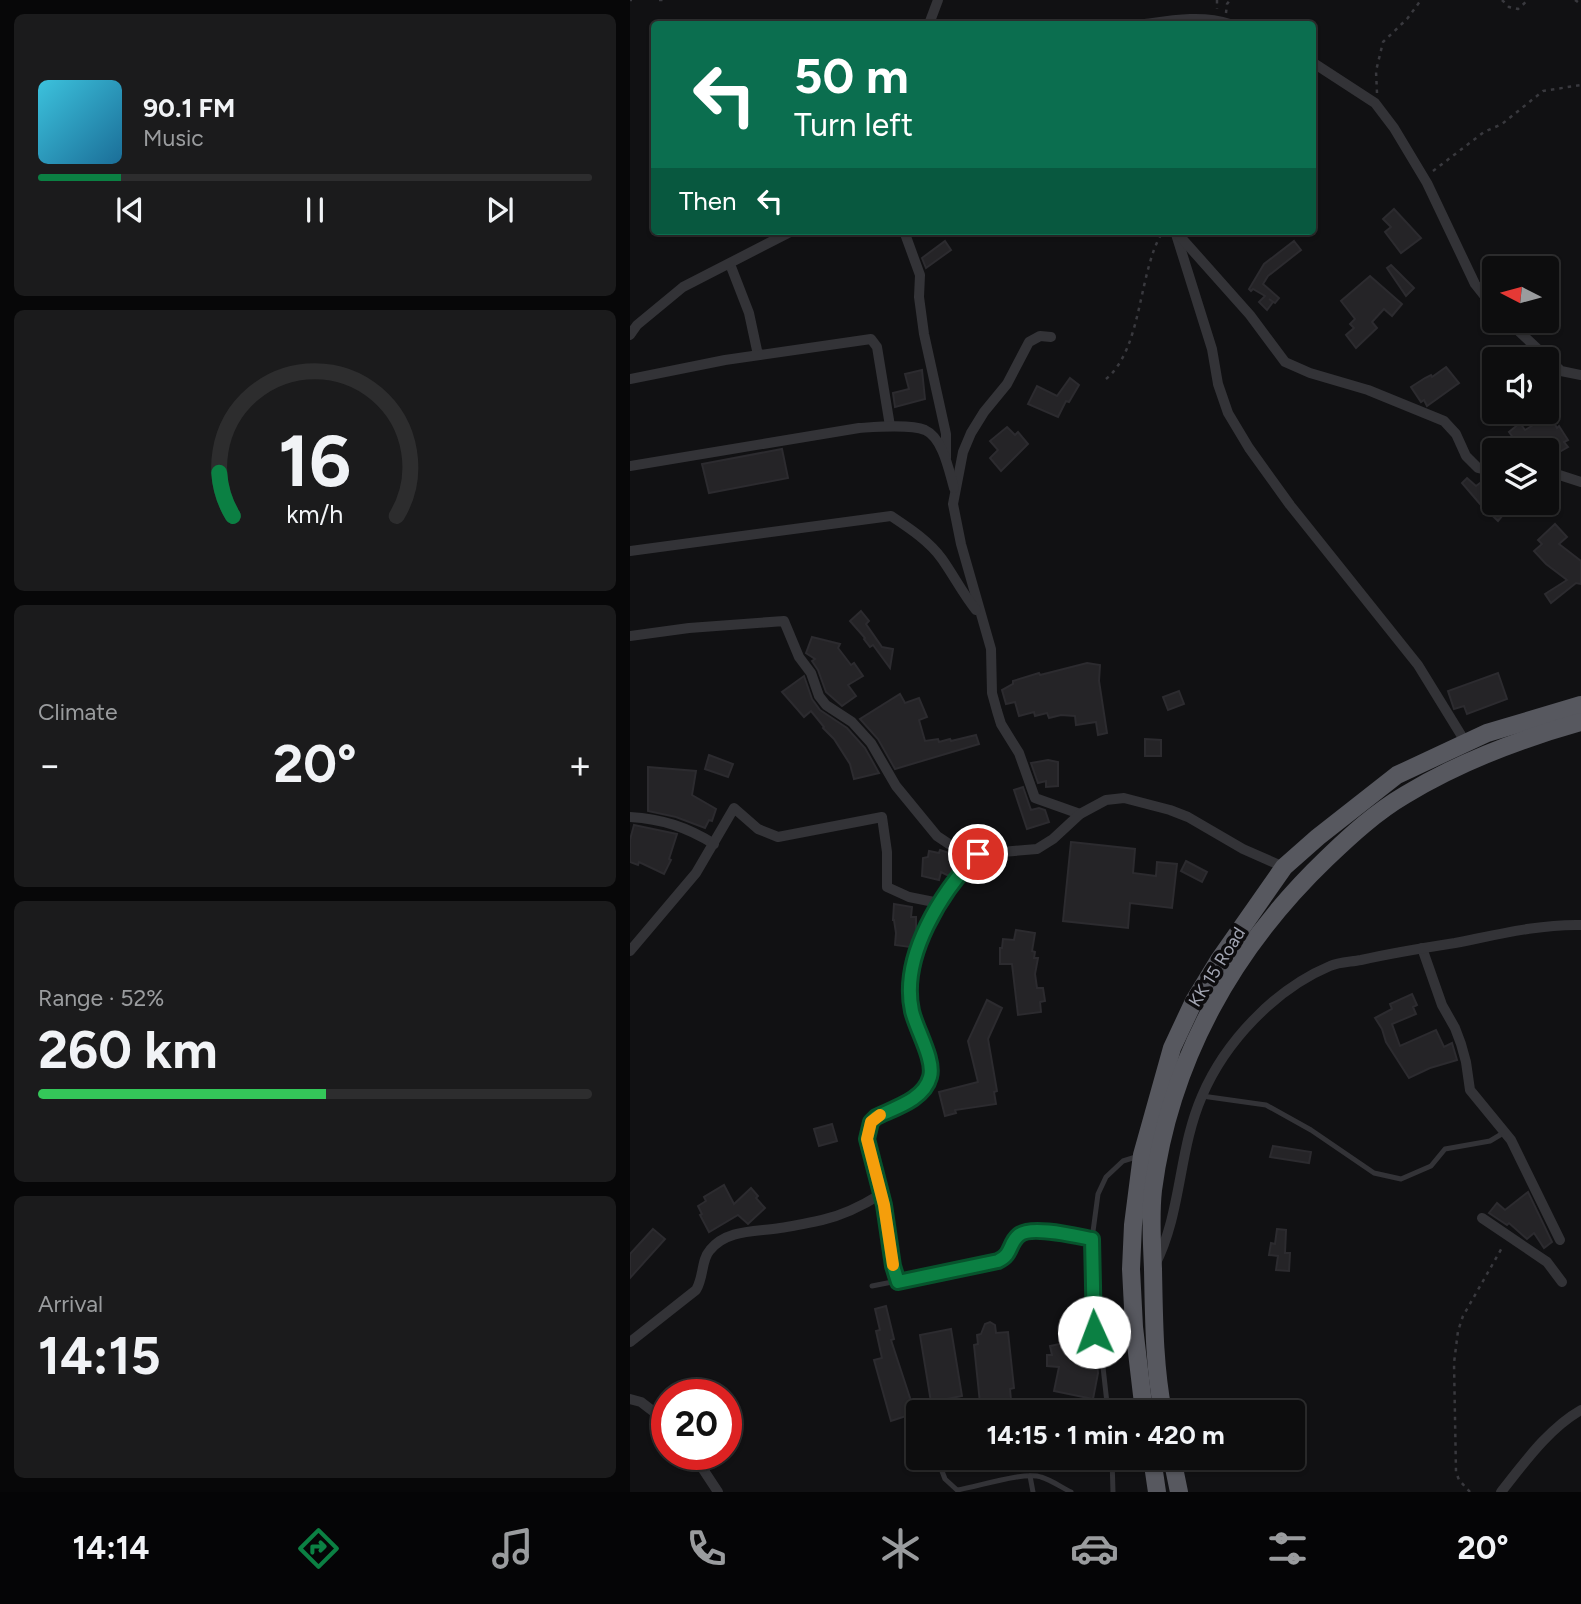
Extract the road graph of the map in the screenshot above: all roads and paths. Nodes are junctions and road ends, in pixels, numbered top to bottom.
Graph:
1 (659, 0) edge
2 (667, 0) edge
3 (938, 0) edge
4 (1421, 0) edge
5 (1502, 0) edge
6 (1528, 0) edge
7 (1575, 0) edge
8 (1581, 5) edge
9 (930, 21) edge
10 (1171, 21) edge
11 (1220, 21) edge
12 (1316, 65) edge
13 (1581, 85) edge
14 (1375, 103) junction
15 (1424, 178) junction
16 (784, 235) edge
17 (905, 235) edge
18 (1161, 235) edge
19 (1176, 235) edge
20 (1179, 235) edge
21 (730, 264) junction
22 (1482, 291) edge
23 (1521, 333) edge
24 (630, 335) edge
25 (1051, 337) dead end
26 (758, 355) junction
27 (1581, 375) edge
28 (630, 379) edge
29 (1106, 379) dead end
30 (890, 426) junction
31 (947, 464) junction
32 (630, 466) edge
33 (1482, 469) edge
34 (1559, 475) edge
35 (1581, 482) edge
36 (955, 492) junction
37 (630, 551) edge
38 (981, 616) junction
39 (630, 636) edge
40 (1581, 705) edge
41 (1581, 722) edge
42 (1466, 743) junction
43 (1080, 814) junction
44 (630, 817) edge
45 (714, 844) junction
46 (978, 854) junction
47 (1284, 867) junction
48 (939, 903) junction
49 (1581, 925) edge
50 (1422, 948) junction
51 (630, 951) edge
52 (1202, 1096) junction
53 (1505, 1132) junction
54 (1142, 1155) junction
55 (881, 1194) junction
56 (1482, 1218) dead end
57 (1507, 1235) junction
58 (1092, 1239) junction
59 (1560, 1240) dead end
60 (1153, 1269) junction
61 (898, 1282) junction
62 (1562, 1282) dead end
63 (872, 1286) dead end
64 (630, 1342) edge
65 (630, 1399) edge
66 (1106, 1400) edge
67 (1143, 1400) edge
68 (1162, 1400) edge
69 (651, 1410) edge
70 (1581, 1410) edge
71 (704, 1470) edge
72 (942, 1470) edge
73 (1112, 1470) edge
74 (1154, 1470) edge
75 (1174, 1470) edge
76 (1030, 1476) junction
77 (958, 1491) edge
78 (718, 1492) edge
79 (1033, 1492) edge
80 (1071, 1492) edge
81 (1113, 1492) edge
82 (1157, 1492) edge
83 (1179, 1492) edge
84 (1470, 1492) edge
85 (1501, 1492) edge

1 - 2 path
3 - 9 street
4 - 14 path
5 - 6 path
7 - 8 path
10 - 11 street
12 - 14 street
13 - 15 path
14 - 15 street
15 - 22 street
16 - 21 street
17 - 31 street
18 - 29 path
19 - 42 street
20 - 33 street
21 - 24 street
21 - 26 street
23 - 27 street
25 - 36 street
26 - 28 street
26 - 30 street
30 - 31 street
30 - 32 street
31 - 36 street
34 - 35 street
36 - 38 street
37 - 38 street
38 - 43 street
39 - 46 street
40 - 42 highway, KK 15 Road
41 - 60 highway, KK 15 Road
42 - 47 highway, KK 15 Road
43 - 46 street
43 - 47 street
44 - 45 street
45 - 48 street
45 - 51 street
46 - 48 street
47 - 54 highway, KK 15 Road
48 - 55 street
49 - 50 street
50 - 52 street
50 - 53 street
52 - 53 lane
52 - 60 street
53 - 59 street
54 - 58 lane
54 - 67 highway, KK 15 Road
55 - 61 street
55 - 64 street
56 - 57 street
57 - 62 street
57 - 84 path
58 - 61 lane
58 - 66 lane
60 - 68 highway, KK 15 Road
61 - 63 lane
65 - 69 street
70 - 85 street
71 - 78 street
72 - 77 lane
73 - 81 lane
74 - 82 highway
75 - 83 highway
76 - 77 lane
76 - 79 lane
76 - 80 lane

